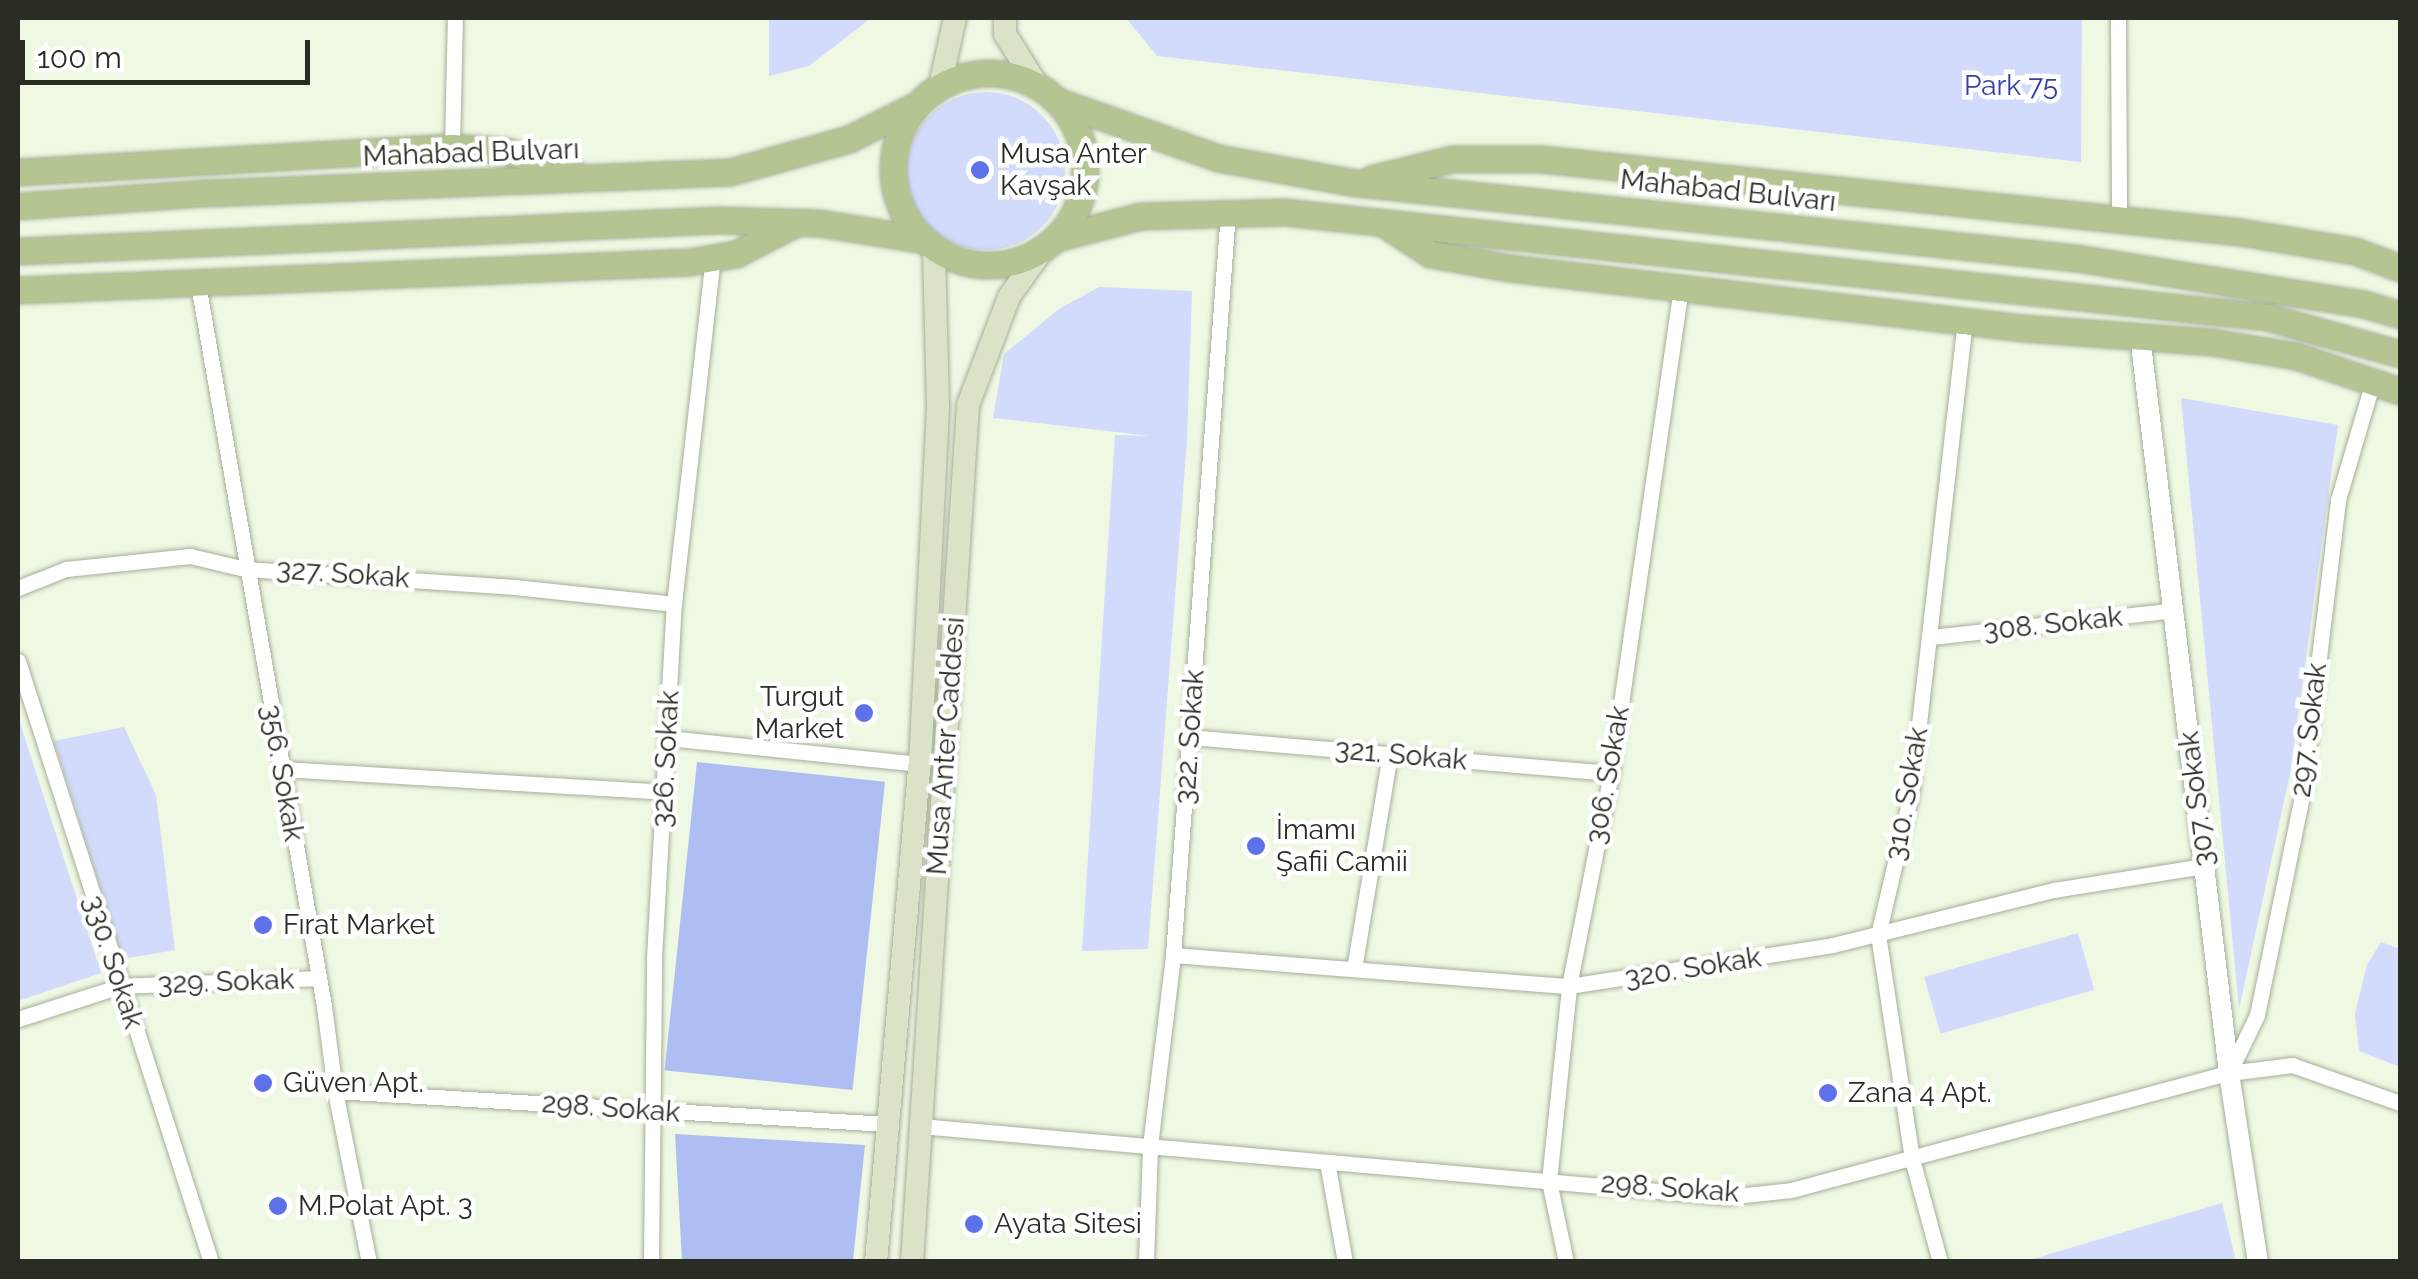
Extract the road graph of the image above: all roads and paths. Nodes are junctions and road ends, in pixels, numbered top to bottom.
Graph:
1 (455, 18) edge
2 (955, 18) edge
3 (1005, 18) edge
4 (2118, 18) edge
5 (940, 86) junction
6 (1046, 93) junction
7 (915, 106) junction
8 (452, 146) junction
9 (18, 172) edge
10 (593, 179) junction
11 (1356, 183) junction
12 (18, 206) edge
13 (1228, 211) junction
14 (799, 222) junction
15 (1381, 222) junction
16 (2119, 222) junction
17 (1050, 244) junction
18 (929, 245) junction
19 (18, 252) edge
20 (713, 258) junction
21 (2400, 268) edge
22 (198, 284) junction
23 (1680, 287) junction
24 (18, 290) edge
25 (2400, 315) edge
26 (1965, 321) junction
27 (2140, 336) junction
28 (2400, 354) edge
29 (2374, 381) junction
30 (2400, 391) edge
31 (246, 569) junction
32 (18, 588) edge
33 (674, 604) junction
34 (2175, 610) junction
35 (1932, 637) junction
36 (18, 661) edge
37 (1190, 737) junction
38 (668, 738) junction
39 (1390, 754) junction
40 (920, 764) junction
41 (282, 768) junction
42 (1611, 772) junction
43 (666, 792) junction
44 (2204, 866) junction
45 (1878, 935) junction
46 (1173, 955) junction
47 (1354, 969) junction
48 (319, 978) junction
49 (120, 986) junction
50 (1569, 986) junction
51 (18, 1020) edge
52 (2229, 1074) junction
53 (335, 1091) junction
54 (2400, 1103) edge
55 (650, 1113) junction
56 (887, 1124) junction
57 (920, 1126) junction
58 (1150, 1146) junction
59 (1912, 1159) junction
60 (1327, 1162) junction
61 (1549, 1181) junction
62 (211, 1262) edge
63 (369, 1262) edge
64 (651, 1262) edge
65 (876, 1262) edge
66 (912, 1262) edge
67 (1146, 1262) edge
68 (1344, 1262) edge
69 (1566, 1262) edge
70 (1940, 1262) edge
71 (2258, 1262) edge

1 - 8 street
2 - 5 main road
3 - 6 main road
4 - 16 street
5 - 6 main road
5 - 7 main road
6 - 11 main road, Mahabad Bulvarı
6 - 17 main road
7 - 10 main road, Mahabad Bulvarı
7 - 18 main road
8 - 9 main road
8 - 10 main road
10 - 12 main road, Mahabad Bulvarı
11 - 16 main road
11 - 25 main road, Mahabad Bulvarı
13 - 15 main road
13 - 17 main road
13 - 37 street, 322. Sokak
14 - 18 main road
14 - 19 main road
14 - 20 main road
15 - 23 main road
15 - 28 main road
16 - 21 main road
17 - 18 main road
17 - 57 main road, Musa Anter Caddesi
18 - 40 main road, Musa Anter Caddesi
20 - 22 main road
20 - 33 street, 326. Sokak
22 - 24 main road
22 - 31 street, 356. Sokak
23 - 26 main road
23 - 42 street, 306. Sokak
26 - 27 main road
26 - 35 street, 310. Sokak
27 - 29 main road
27 - 34 street, 307. Sokak
29 - 30 main road
29 - 52 street, 297. Sokak
31 - 32 street, 327. Sokak
31 - 33 street, 327. Sokak
31 - 41 street, 356. Sokak
33 - 38 street, 326. Sokak
34 - 35 street, 308. Sokak
34 - 44 street, 307. Sokak
35 - 45 street, 310. Sokak
36 - 49 street, 330. Sokak
37 - 39 street, 321. Sokak
37 - 46 street, 322. Sokak
38 - 40 street
38 - 43 street, 326. Sokak
39 - 42 street, 321. Sokak
39 - 47 street
40 - 56 main road, Musa Anter Caddesi
41 - 43 street
41 - 48 street, 356. Sokak
42 - 50 street, 306. Sokak
43 - 55 street, 326. Sokak
44 - 45 street, 320. Sokak
44 - 52 street, 307. Sokak
45 - 50 street, 320. Sokak
45 - 59 street, 310. Sokak
46 - 47 street, 320. Sokak
46 - 58 street, 322. Sokak
47 - 50 street, 320. Sokak
48 - 49 street, 329. Sokak
48 - 53 street, 356. Sokak
49 - 51 street, 329. Sokak
49 - 62 street, 330. Sokak
50 - 61 street, 306. Sokak
52 - 54 street, 298. Sokak
52 - 59 street, 298. Sokak
52 - 71 street, 307. Sokak
53 - 55 street, 298. Sokak
53 - 63 street, 356. Sokak
55 - 56 street, 298. Sokak
55 - 64 street, 326. Sokak
56 - 65 main road, Musa Anter Caddesi
57 - 58 street, 298. Sokak
57 - 66 main road, Musa Anter Caddesi
58 - 60 street, 298. Sokak
58 - 67 street, 322. Sokak
59 - 61 street, 298. Sokak
59 - 70 street, 310. Sokak
60 - 61 street, 298. Sokak
60 - 68 street
61 - 69 street, 306. Sokak

